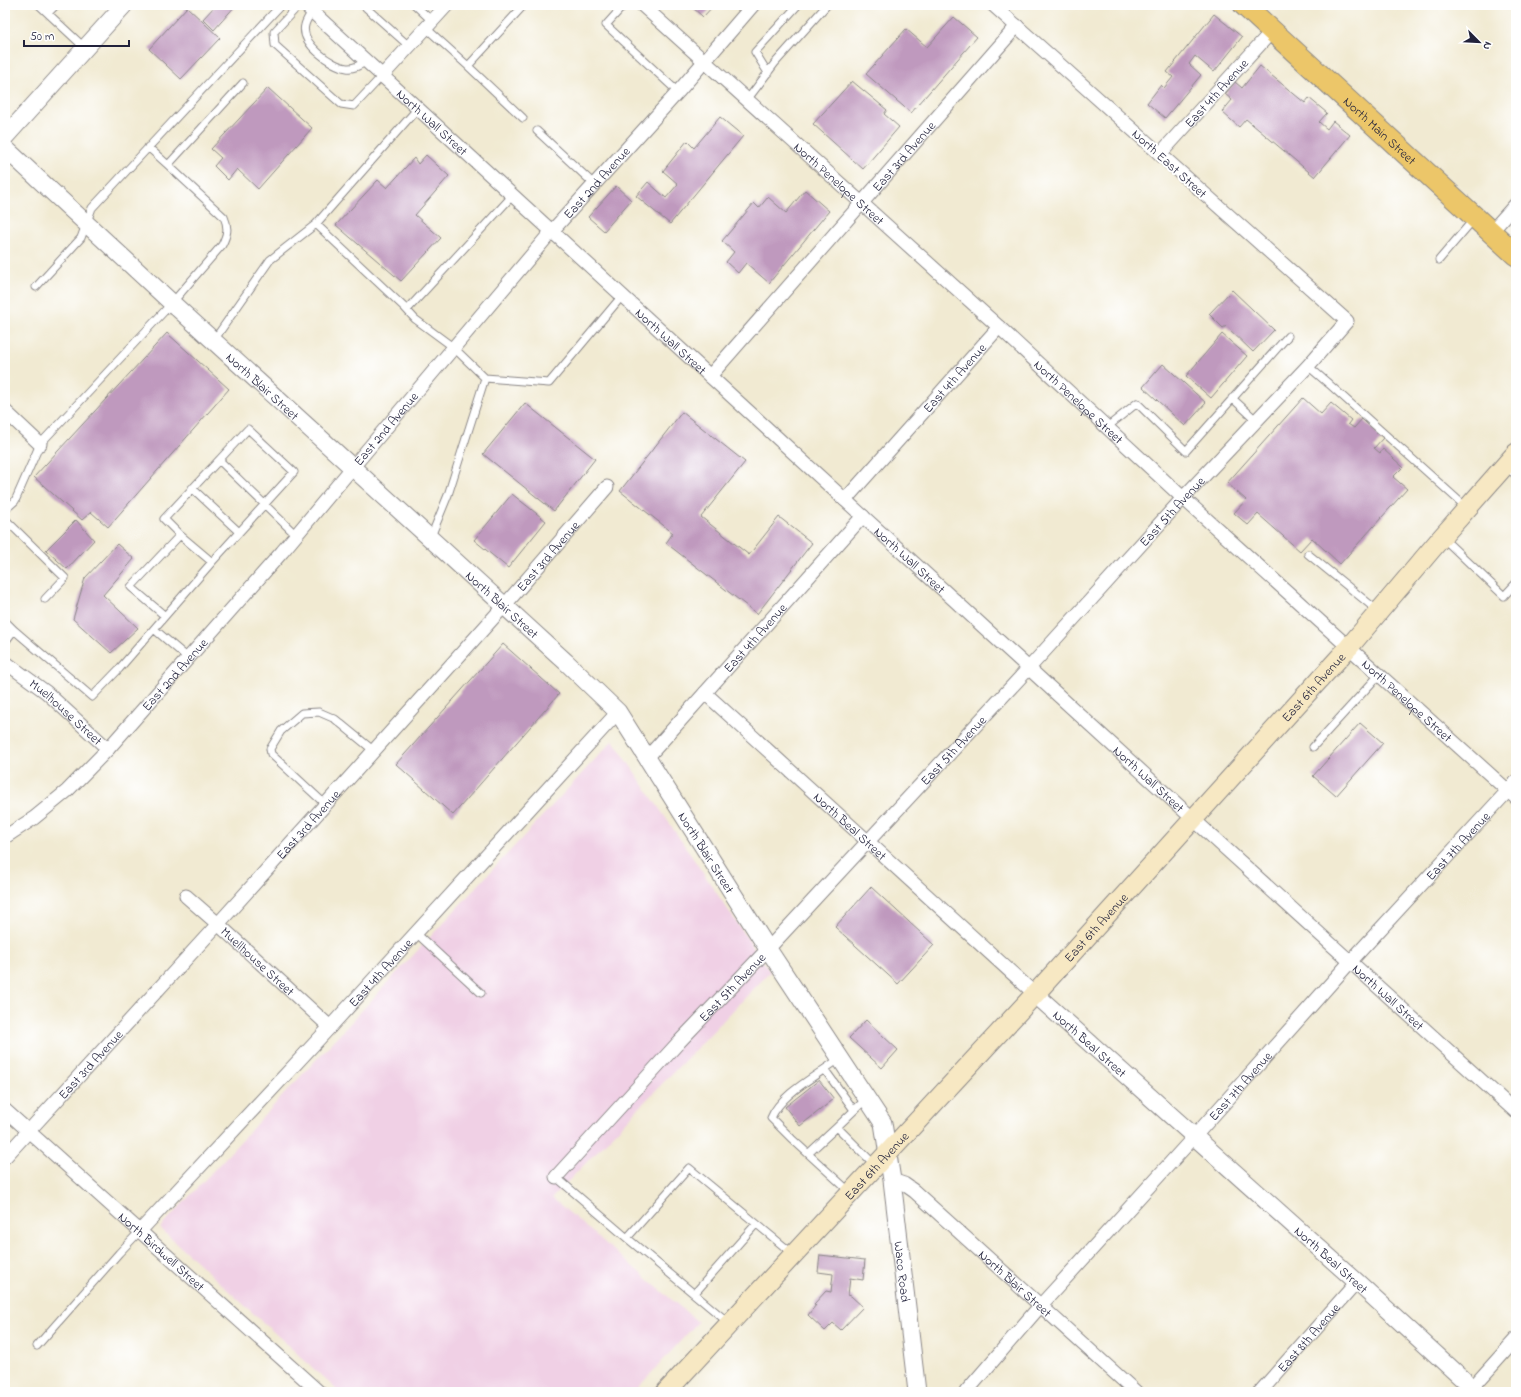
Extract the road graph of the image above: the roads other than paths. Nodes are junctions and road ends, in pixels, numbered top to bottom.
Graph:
1 (39, 5) edge
2 (56, 5) edge
3 (124, 5) edge
4 (281, 5) edge
5 (299, 5) edge
6 (363, 5) edge
7 (415, 5) edge
8 (446, 5) edge
9 (524, 5) edge
10 (624, 5) edge
11 (642, 5) edge
12 (753, 5) edge
13 (798, 5) edge
14 (827, 5) edge
15 (993, 5) edge
16 (1244, 5) edge
17 (309, 8) edge
18 (48, 13) junction
19 (429, 24) junction
20 (1017, 26) junction
21 (1272, 31) junction
22 (410, 46) junction
23 (85, 48) junction
24 (367, 61) junction
25 (705, 61) junction
26 (468, 66) junction
27 (768, 73) junction
28 (382, 76) junction
29 (243, 83) dead end
30 (678, 92) junction
31 (747, 100) junction
32 (418, 108) junction
33 (523, 118) dead end
34 (536, 131) dead end
35 (5, 137) edge
36 (148, 147) junction
37 (5, 148) edge
38 (1160, 154) junction
39 (168, 165) junction
40 (594, 184) junction
41 (513, 195) junction
42 (862, 203) junction
43 (1516, 204) edge
44 (1475, 217) junction
45 (87, 224) junction
46 (316, 224) junction
47 (552, 231) junction
48 (1491, 232) junction
49 (1516, 254) edge
50 (1439, 260) dead end
51 (36, 287) dead end
52 (622, 296) junction
53 (172, 303) junction
54 (407, 310) junction
55 (1347, 321) joint
56 (999, 327) junction
57 (1288, 336) dead end
58 (214, 340) junction
59 (453, 347) junction
60 (1308, 366) junction
61 (710, 376) junction
62 (485, 378) junction
63 (1232, 398) junction
64 (5, 411) edge
65 (1257, 421) junction
66 (1106, 428) junction
67 (40, 444) junction
68 (219, 460) junction
69 (1512, 465) edge
70 (352, 468) junction
71 (607, 487) dead end
72 (192, 488) junction
73 (1183, 498) junction
74 (845, 500) junction
75 (265, 504) junction
76 (1467, 508) junction
77 (5, 510) edge
78 (863, 516) junction
79 (5, 519) edge
80 (239, 532) junction
81 (180, 535) junction
82 (296, 535) junction
83 (1442, 537) junction
84 (430, 539) junction
85 (1308, 554) dead end
86 (212, 562) junction
87 (1516, 583) edge
88 (44, 599) dead end
89 (504, 606) junction
90 (1379, 612) junction
91 (165, 616) junction
92 (5, 621) edge
93 (14, 630) junction
94 (154, 630) junction
95 (5, 642) edge
96 (1349, 647) junction
97 (188, 658) junction
98 (5, 662) edge
99 (1028, 668) junction
100 (1379, 675) junction
101 (706, 693) junction
102 (618, 712) junction
103 (1313, 747) dead end
104 (108, 749) junction
105 (374, 751) junction
106 (646, 759) junction
107 (1513, 790) edge
108 (326, 805) junction
109 (1193, 819) junction
110 (5, 837) edge
111 (868, 841) junction
112 (186, 896) dead end
113 (218, 924) junction
114 (416, 933) junction
115 (768, 949) junction
116 (1350, 962) junction
117 (481, 993) dead end
118 (1035, 994) junction
119 (330, 1027) junction
120 (840, 1058) junction
121 (825, 1070) junction
122 (866, 1098) junction
123 (5, 1110) edge
124 (854, 1110) junction
125 (1516, 1112) edge
126 (837, 1127) junction
127 (29, 1131) junction
128 (1194, 1137) junction
129 (888, 1151) junction
130 (809, 1153) junction
131 (5, 1157) edge
132 (875, 1165) junction
133 (556, 1177) joint
134 (892, 1180) junction
135 (850, 1192) junction
136 (756, 1224) junction
137 (140, 1231) junction
138 (627, 1238) junction
139 (793, 1254) junction
140 (1357, 1282) junction
141 (694, 1294) junction
142 (1041, 1305) junction
143 (729, 1323) junction
144 (1516, 1339) edge
145 (37, 1346) dead end
146 (1475, 1390) edge
147 (319, 1392) edge
148 (666, 1392) edge
149 (918, 1392) edge
150 (966, 1392) edge
151 (1136, 1392) edge
152 (1260, 1392) edge

1 - 18 lane
2 - 18 lane
3 - 23 street
4 - 36 lane
5 - 28 lane
6 - 22 lane
7 - 19 lane
8 - 19 street
9 - 26 lane
10 - 30 lane
11 - 25 street, North Penelope Street
12 - 25 street, East 2nd Avenue
13 - 27 lane
14 - 27 lane
15 - 20 street, North East Street
16 - 21 main road, North Main Street
17 - 24 street, North Wall Street
17 - 24 lane
18 - 23 lane
19 - 22 street
19 - 26 lane
20 - 38 street, North East Street
20 - 42 street, East 3rd Avenue
21 - 38 street, East 4th Avenue
21 - 44 main road, North Main Street
22 - 28 street
23 - 35 street
24 - 28 street, North Wall Street
25 - 30 street, East 2nd Avenue
25 - 31 street, North Penelope Street
26 - 33 lane
27 - 31 lane
28 - 32 street, North Wall Street
29 - 39 lane
30 - 40 street, East 2nd Avenue
31 - 42 street, North Penelope Street
32 - 41 street, North Wall Street
32 - 46 lane
34 - 40 lane
36 - 39 lane
36 - 45 lane
37 - 45 street, North Blair Street
38 - 55 street, North East Street
39 - 53 lane
40 - 47 street, East 2nd Avenue
41 - 47 street, North Wall Street
41 - 54 lane
42 - 56 street, North Penelope Street
42 - 61 street, East 3rd Avenue
43 - 48 street
44 - 48 main road, North Main Street
44 - 50 lane
45 - 51 lane
45 - 53 street, North Blair Street
46 - 54 lane
46 - 58 lane
47 - 52 street, North Wall Street
47 - 59 street, East 2nd Avenue
48 - 49 main road, North Main Street
52 - 61 street, North Wall Street
52 - 62 lane
53 - 58 street, North Blair Street
53 - 67 lane
54 - 59 lane
55 - 60 street, East 5th Avenue
56 - 66 street, North Penelope Street
56 - 74 street, East 4th Avenue
57 - 63 lane
58 - 70 street, North Blair Street
59 - 62 lane
59 - 70 street, East 2nd Avenue
60 - 65 street, East 5th Avenue
60 - 76 lane
61 - 74 street, North Wall Street
62 - 84 lane
63 - 65 lane
63 - 66 lane
64 - 67 street
65 - 73 street, East 5th Avenue
66 - 73 street, North Penelope Street
67 - 77 lane
68 - 72 lane
68 - 75 lane
68 - 75 lane
69 - 76 main road, East 6th Avenue
70 - 82 street, East 2nd Avenue
70 - 84 street, North Blair Street
71 - 89 street, East 3rd Avenue
72 - 80 lane
72 - 81 lane
73 - 96 street, North Penelope Street
73 - 99 street, East 5th Avenue
74 - 78 street, North Wall Street
75 - 80 lane
75 - 82 lane
76 - 83 main road, East 6th Avenue
78 - 99 street, North Wall Street
78 - 101 street, East 4th Avenue
79 - 88 lane
80 - 86 lane
81 - 86 lane
81 - 91 lane
82 - 97 street, East 2nd Avenue
83 - 87 lane
83 - 90 main road, East 6th Avenue
84 - 89 street, North Blair Street
85 - 90 lane
86 - 91 lane
89 - 102 street, North Blair Street
89 - 105 street, East 3rd Avenue
90 - 96 main road, East 6th Avenue
91 - 94 lane
92 - 93 lane
93 - 94 lane
93 - 95 lane
94 - 97 lane
96 - 100 street, North Penelope Street
96 - 109 main road, East 6th Avenue
97 - 104 street, East 2nd Avenue
98 - 104 street, Muelhouse Street
99 - 109 street, North Wall Street
99 - 111 street, East 5th Avenue
100 - 103 lane
100 - 107 street, North Penelope Street
101 - 106 street, East 4th Avenue
101 - 111 street, North Beal Street
102 - 106 street, North Blair Street
102 - 114 street, East 4th Avenue
104 - 110 street, East 2nd Avenue
105 - 108 street, East 3rd Avenue
105 - 108 lane
106 - 115 street, North Blair Street
107 - 116 street, East 7th Avenue
108 - 113 street, East 3rd Avenue
109 - 116 street, North Wall Street
109 - 118 main road, East 6th Avenue
111 - 115 street, East 5th Avenue
111 - 118 street, North Beal Street
112 - 113 street, Muellhouse Street
113 - 119 street, Muellhouse Street
113 - 127 street, East 3rd Avenue
114 - 117 lane
114 - 119 street, East 4th Avenue
115 - 120 street, North Blair Street
115 - 133 street, East 5th Avenue
116 - 125 street, North Wall Street
116 - 128 street, East 7th Avenue
118 - 128 street, North Beal Street
118 - 129 main road, East 6th Avenue
119 - 137 street, East 4th Avenue
120 - 121 lane
120 - 122 street, North Blair Street
121 - 124 lane
121 - 130 lane
122 - 124 lane
122 - 129 street, North Blair Street
123 - 127 street, North Birdwell Street
124 - 126 lane
126 - 130 lane
126 - 132 lane
127 - 131 street, East 3rd Avenue
127 - 137 street, North Birdwell Street
128 - 140 street, North Beal Street
128 - 142 street, East 7th Avenue
129 - 132 main road, East 6th Avenue
129 - 134 street, Waco Road
130 - 135 lane
132 - 135 main road, East 6th Avenue
133 - 138 lane
134 - 142 street, North Blair Street
134 - 149 street, Waco Road
135 - 139 main road, East 6th Avenue
136 - 138 lane
136 - 139 lane
136 - 141 lane
137 - 145 lane
137 - 147 street, North Birdwell Street
138 - 141 lane
139 - 143 main road, East 6th Avenue
140 - 146 street, North Beal Street
140 - 152 street, East 8th Avenue
141 - 143 lane
142 - 150 street, East 7th Avenue
142 - 151 street, North Blair Street
143 - 148 main road, East 6th Avenue
144 - 146 street

